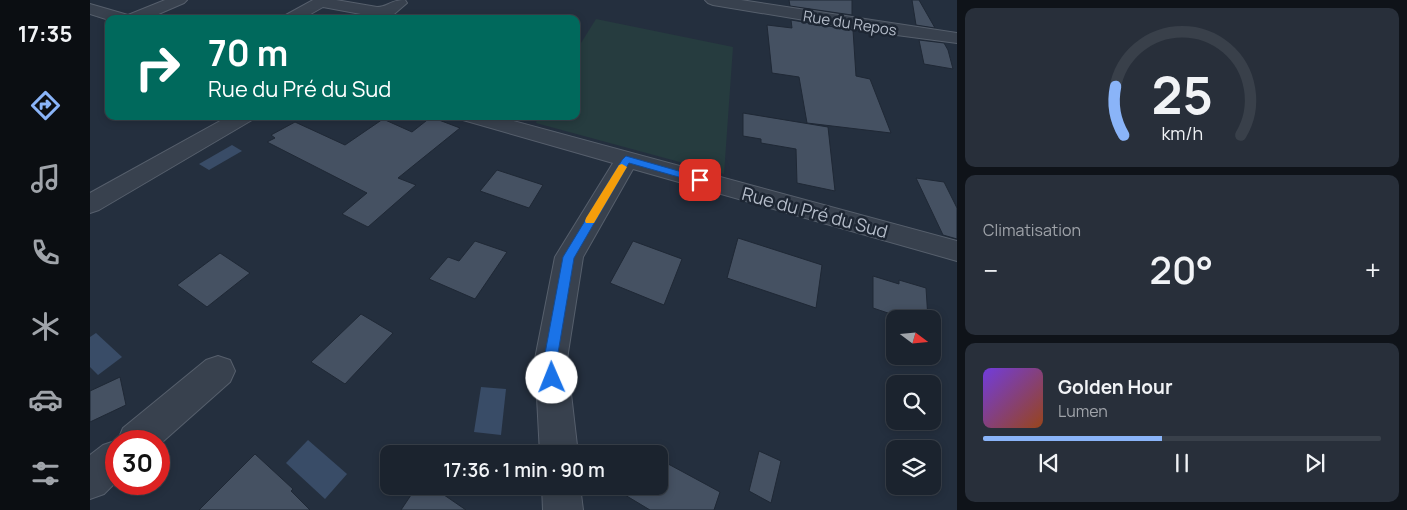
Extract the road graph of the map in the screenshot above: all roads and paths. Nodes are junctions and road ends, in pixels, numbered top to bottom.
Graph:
1 (179, 0) edge
2 (713, 0) edge
3 (400, 4) dead end
4 (90, 10) edge
5 (836, 14) junction
6 (109, 15) edge
7 (142, 15) edge
8 (297, 15) edge
9 (957, 29) edge
10 (957, 38) edge
11 (238, 120) edge
12 (484, 120) edge
13 (626, 160) junction
14 (90, 204) edge
15 (957, 251) edge
16 (218, 372) dead end
17 (149, 430) edge
18 (558, 445) edge
19 (105, 467) edge
20 (90, 480) edge
21 (562, 495) edge
22 (564, 510) edge

1 - 7 street
2 - 5 street, Rue du Repos
3 - 8 street
4 - 6 street
5 - 9 street
5 - 10 street, Rue du Repos
11 - 14 street
12 - 13 street, Rue du Pré du Sud
13 - 15 street, Rue du Pré du Sud
13 - 18 street
16 - 17 street
19 - 20 street
21 - 22 street

